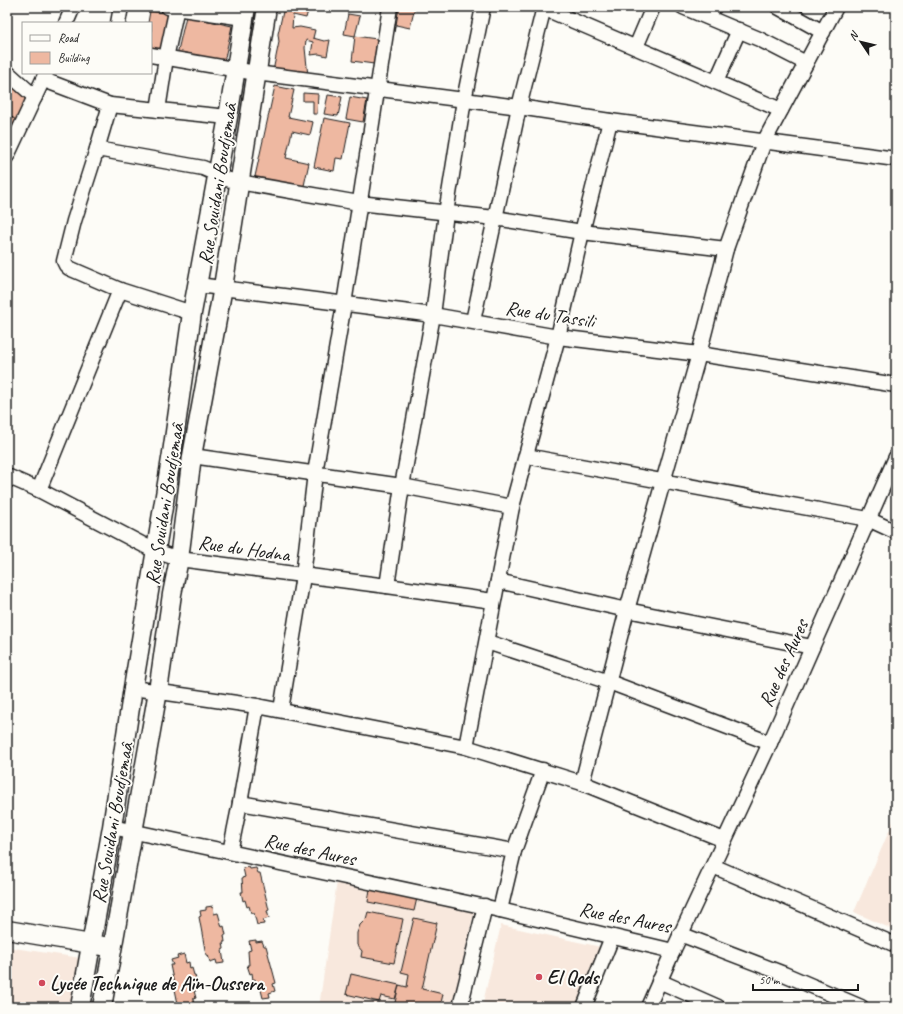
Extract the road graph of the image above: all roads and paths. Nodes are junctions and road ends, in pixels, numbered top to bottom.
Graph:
1 (73, 7) edge
2 (121, 7) edge
3 (174, 7) edge
4 (267, 7) edge
5 (390, 7) edge
6 (483, 7) edge
7 (541, 7) edge
8 (544, 7) edge
9 (653, 7) edge
10 (683, 7) edge
11 (778, 7) edge
12 (836, 7) edge
13 (711, 12) edge
14 (245, 13) edge
15 (66, 22) edge
16 (118, 22) edge
17 (739, 30) junction
18 (823, 32) junction
19 (636, 47) junction
20 (152, 55) edge
21 (166, 58) junction
22 (806, 63) junction
23 (236, 69) junction
24 (7, 72) edge
25 (256, 73) junction
26 (45, 76) edge
27 (716, 82) junction
28 (377, 90) junction
29 (35, 97) junction
30 (464, 100) junction
31 (110, 105) junction
32 (519, 107) junction
33 (158, 110) junction
34 (781, 110) junction
35 (228, 117) junction
36 (610, 121) junction
37 (764, 142) junction
38 (97, 149) junction
39 (7, 156) edge
40 (896, 159) edge
41 (217, 177) junction
42 (239, 182) junction
43 (359, 203) junction
44 (446, 213) junction
45 (495, 218) junction
46 (582, 232) junction
47 (726, 249) junction
48 (198, 285) junction
49 (223, 287) junction
50 (120, 290) junction
51 (344, 304) junction
52 (192, 313) junction
53 (433, 315) junction
54 (473, 322) junction
55 (558, 337) junction
56 (699, 354) junction
57 (896, 385) edge
58 (192, 456) junction
59 (526, 456) junction
60 (896, 457) edge
61 (316, 473) junction
62 (7, 476) edge
63 (663, 481) junction
64 (402, 486) junction
65 (39, 490) junction
66 (512, 507) junction
67 (868, 519) junction
68 (896, 532) edge
69 (155, 551) junction
70 (179, 559) junction
71 (303, 576) junction
72 (498, 581) junction
73 (387, 586) junction
74 (494, 601) junction
75 (627, 610) junction
76 (487, 642) junction
77 (812, 647) junction
78 (608, 682) junction
79 (133, 688) junction
80 (158, 691) junction
81 (257, 706) junction
82 (281, 710) junction
83 (770, 743) junction
84 (466, 748) junction
85 (543, 770) junction
86 (582, 783) junction
87 (240, 803) junction
88 (112, 827) junction
89 (133, 830) junction
90 (724, 840) junction
91 (514, 851) junction
92 (230, 852) junction
93 (713, 866) junction
94 (485, 906) junction
95 (500, 910) junction
96 (7, 930) edge
97 (680, 934) junction
98 (612, 937) junction
99 (91, 945) junction
100 (896, 945) edge
101 (112, 948) junction
102 (673, 951) junction
103 (659, 981) junction
104 (841, 1003) edge
105 (80, 1007) edge
106 (102, 1007) edge
107 (460, 1007) edge
108 (584, 1007) edge
109 (648, 1007) edge
110 (718, 1007) edge
111 (861, 1007) edge

1 - 15 street
2 - 16 street
3 - 14 street
3 - 21 street
4 - 25 main road, Rue Souidani Boudjemaâ
5 - 28 street
6 - 30 street
7 - 8 street
8 - 19 street
8 - 32 street
9 - 19 street
10 - 13 street
11 - 18 street
12 - 18 street
13 - 17 street
14 - 23 main road, Rue Souidani Boudjemaâ
17 - 22 street
17 - 27 street
18 - 22 street
19 - 27 street
20 - 21 street
21 - 23 street
21 - 33 street
22 - 34 street
23 - 25 street
23 - 35 main road, Rue Souidani Boudjemaâ
24 - 29 street
25 - 28 street
25 - 42 main road, Rue Souidani Boudjemaâ
26 - 29 street
26 - 31 street
27 - 34 street
28 - 30 street
28 - 43 street
29 - 39 street
30 - 32 street
30 - 44 street
31 - 33 street
31 - 38 street
32 - 36 street
32 - 45 street
33 - 35 street
34 - 37 street
35 - 41 main road, Rue Souidani Boudjemaâ
36 - 37 street
36 - 46 street
37 - 40 street
37 - 47 street
38 - 41 street
38 - 50 street
41 - 42 street
41 - 48 main road, Rue Souidani Boudjemaâ
42 - 43 street
42 - 49 main road, Rue Souidani Boudjemaâ
43 - 44 street
43 - 51 street
44 - 45 street
44 - 53 street
45 - 46 street
45 - 54 street
46 - 47 street
46 - 55 street
47 - 56 street
48 - 49 street, Rue du Tassili
48 - 52 main road, Rue Souidani Boudjemaâ
49 - 51 street, Rue du Tassili
49 - 58 main road, Rue Souidani Boudjemaâ
50 - 52 street
50 - 65 street
51 - 53 street, Rue du Tassili
51 - 61 street
52 - 69 main road, Rue Souidani Boudjemaâ
53 - 54 street, Rue du Tassili
53 - 64 street
54 - 55 street, Rue du Tassili
55 - 56 street, Rue du Tassili
55 - 59 street
56 - 57 street, Rue du Tassili
56 - 63 street
58 - 61 street
58 - 70 main road, Rue Souidani Boudjemaâ
59 - 63 street
59 - 66 street
60 - 67 street, Rue des Aures
61 - 64 street
61 - 71 street
62 - 65 street, Rue du Hodna
63 - 67 street
63 - 75 street
64 - 66 street
64 - 73 street
65 - 69 street, Rue du Hodna
66 - 72 street
67 - 68 street
67 - 77 street, Rue des Aures
69 - 70 street, Rue du Hodna
69 - 79 main road, Rue Souidani Boudjemaâ
70 - 71 street, Rue du Hodna
70 - 80 main road, Rue Souidani Boudjemaâ
71 - 73 street, Rue du Hodna
71 - 82 street
72 - 74 street
72 - 75 street
73 - 74 street, Rue du Hodna
74 - 76 street
75 - 77 street
75 - 78 street
76 - 78 street
76 - 84 street
77 - 83 street, Rue des Aures
78 - 83 street
78 - 86 street
79 - 80 street
79 - 88 main road, Rue Souidani Boudjemaâ
80 - 81 street
80 - 89 main road, Rue Souidani Boudjemaâ
81 - 82 street
81 - 87 street
82 - 84 street
83 - 90 street, Rue des Aures
84 - 85 street
85 - 86 street
85 - 91 street
86 - 90 street
87 - 91 street
87 - 92 street
88 - 89 street, Rue des Aures
88 - 99 main road, Rue Souidani Boudjemaâ
89 - 92 street, Rue des Aures
89 - 101 main road, Rue Souidani Boudjemaâ
90 - 93 street, Rue des Aures
91 - 95 street
92 - 94 street, Rue des Aures
93 - 97 street, Rue des Aures
93 - 100 street
94 - 95 street, Rue des Aures
94 - 107 street
95 - 98 street, Rue des Aures
96 - 99 main road
97 - 102 street, Rue des Aures
97 - 104 street
98 - 102 street, Rue des Aures
98 - 108 street
99 - 101 main road
99 - 105 main road, Rue Souidani Boudjemaâ
101 - 106 main road, Rue Souidani Boudjemaâ
102 - 103 street
103 - 109 street
103 - 110 street
104 - 111 street

